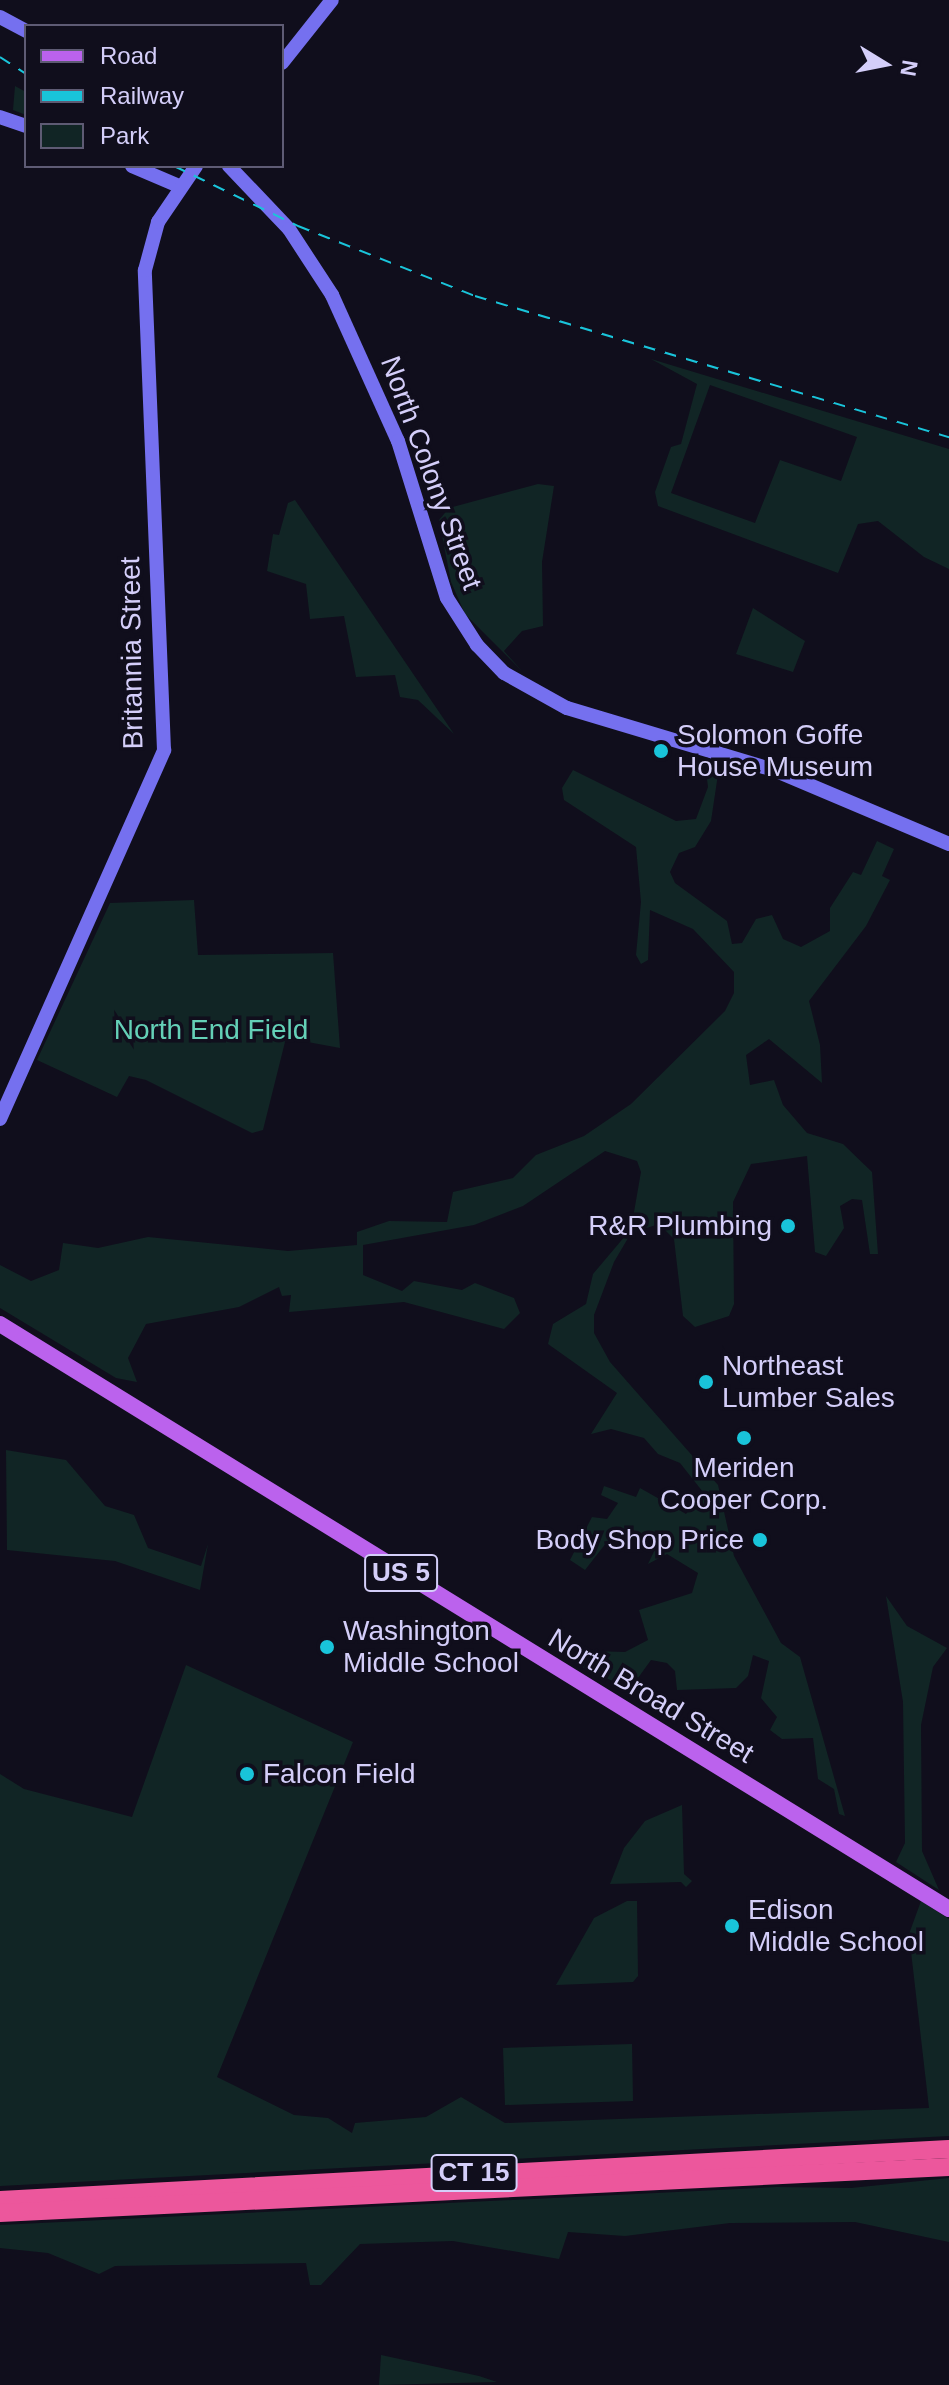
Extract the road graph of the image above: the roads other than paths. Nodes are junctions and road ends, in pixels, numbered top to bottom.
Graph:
1 (332, 0) edge
2 (0, 17) edge
3 (24, 30) edge
4 (284, 60) edge
5 (0, 117) edge
6 (24, 125) edge
7 (137, 168) edge
8 (194, 168) edge
9 (231, 168) edge
10 (179, 186) junction
11 (949, 844) edge
12 (0, 1119) edge
13 (0, 1324) edge
14 (949, 1909) edge
15 (949, 2149) edge
16 (949, 2167) edge
17 (0, 2200) edge
18 (0, 2213) edge

1 - 4 main road
2 - 3 main road
5 - 6 main road
7 - 10 main road
8 - 10 main road, Britannia Street
9 - 11 main road, North Colony Street
10 - 12 main road, Britannia Street
13 - 14 main road, North Broad Street / US 5
15 - 17 highway, CT 15
16 - 18 highway, CT 15

